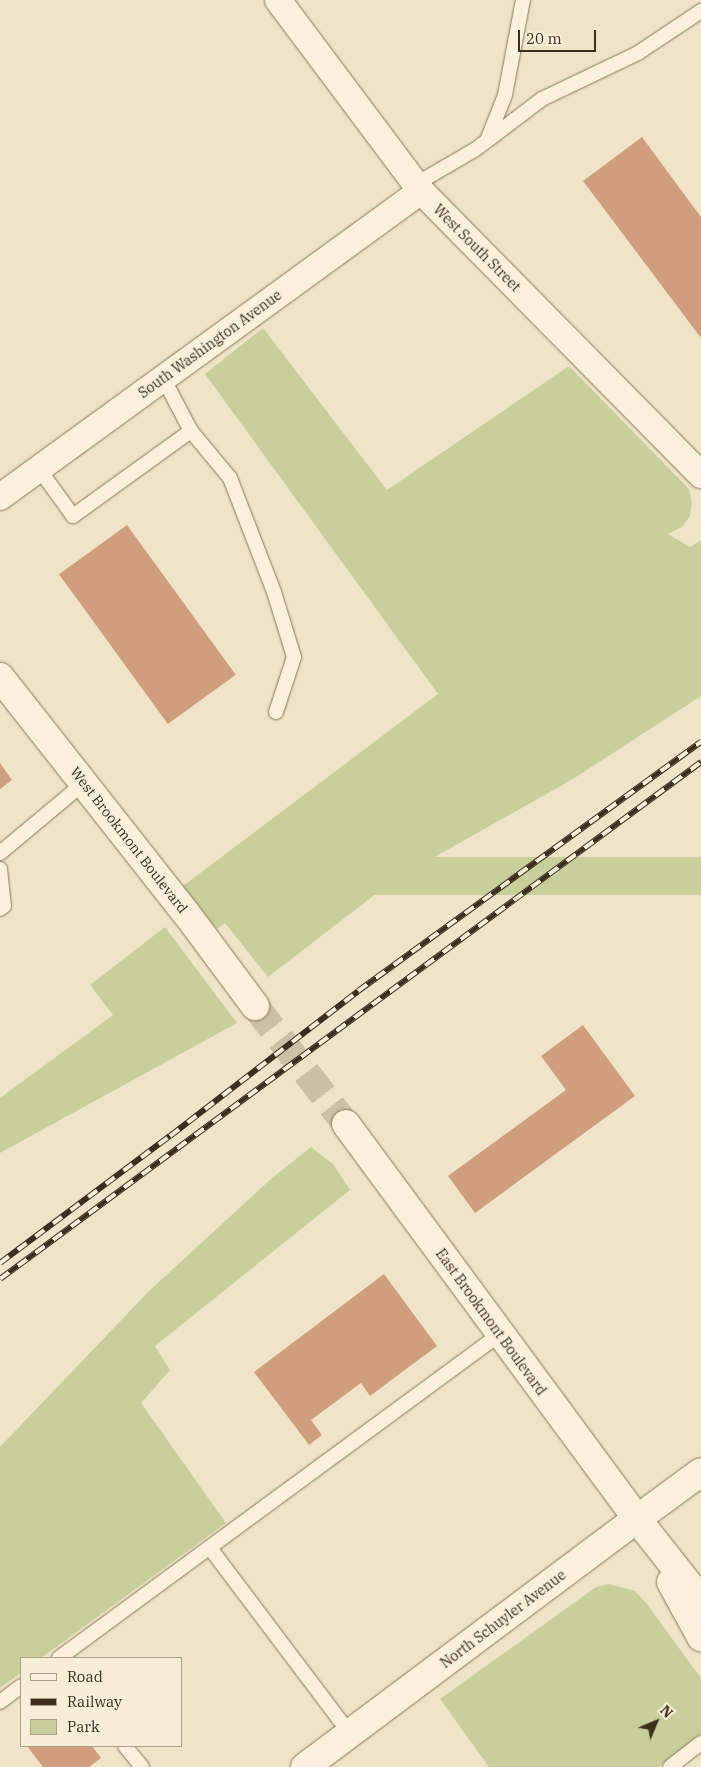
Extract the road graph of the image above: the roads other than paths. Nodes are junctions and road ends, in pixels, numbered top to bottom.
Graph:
1 (278, 0) edge
2 (524, 0) edge
3 (701, 11) edge
4 (488, 138) junction
5 (418, 188) junction
6 (164, 378) junction
7 (191, 431) junction
8 (39, 469) junction
9 (701, 475) edge
10 (0, 497) edge
11 (0, 677) edge
12 (276, 712) dead end
13 (84, 783) junction
14 (0, 853) edge
15 (0, 869) edge
16 (0, 909) edge
17 (256, 1006) tunnel mouth
18 (346, 1124) tunnel mouth
19 (500, 1334) junction
20 (701, 1472) edge
21 (637, 1519) junction
22 (210, 1548) junction
23 (701, 1600) edge
24 (701, 1637) edge
25 (62, 1657) edge
26 (20, 1687) edge
27 (0, 1702) edge
28 (350, 1734) junction
29 (701, 1743) edge
30 (126, 1747) edge
31 (142, 1767) edge
32 (305, 1767) edge
33 (670, 1767) edge

1 - 5 street, West South Street
2 - 4 lane
3 - 4 lane
4 - 5 lane
5 - 6 street, South Washington Avenue
5 - 9 street, West South Street
6 - 7 lane
6 - 8 street, South Washington Avenue
7 - 8 lane
7 - 12 lane
8 - 10 street, South Washington Avenue
11 - 13 main road, West Brookmont Boulevard
13 - 14 lane
13 - 17 main road, West Brookmont Boulevard
15 - 16 lane
18 - 19 main road, East Brookmont Boulevard
19 - 21 main road, East Brookmont Boulevard
19 - 22 lane
20 - 21 main road, North Schuyler Avenue
21 - 23 main road, East Brookmont Boulevard
21 - 24 main road, East Brookmont Boulevard
21 - 28 main road, North Schuyler Avenue
22 - 25 lane
22 - 28 lane
26 - 27 lane
28 - 32 main road, North Schuyler Avenue
29 - 33 lane
30 - 31 lane

